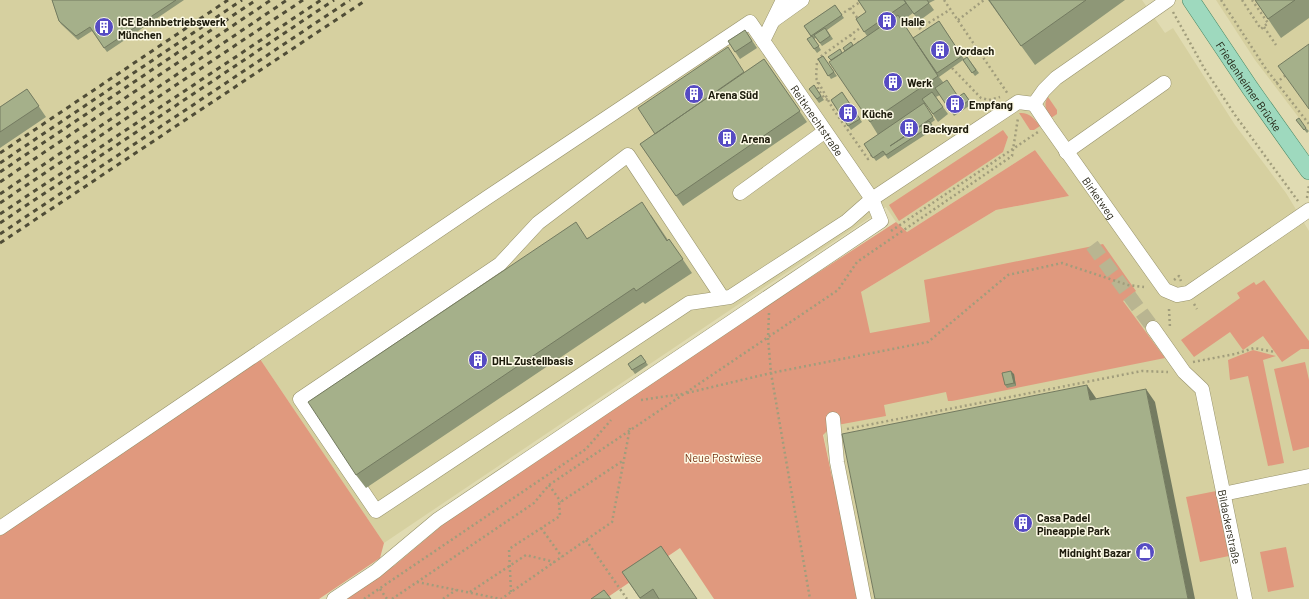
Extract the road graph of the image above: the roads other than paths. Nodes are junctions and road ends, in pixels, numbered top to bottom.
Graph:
1 (783, 0) edge
2 (802, 0) edge
3 (1168, 0) edge
4 (1194, 5) edge
5 (774, 20) junction
6 (763, 41) junction
7 (1164, 83) dead end
8 (1034, 104) junction
9 (824, 132) junction
10 (1066, 152) junction
11 (1309, 171) edge
12 (740, 193) dead end
13 (872, 199) junction
14 (1309, 210) edge
15 (722, 297) junction
16 (1153, 328) tunnel mouth
17 (834, 425) road end
18 (1309, 476) edge
19 (1223, 494) junction
20 (0, 528) edge
21 (334, 599) edge
22 (864, 599) edge
23 (1245, 599) edge

1 - 5 street
2 - 5 street
3 - 8 street
4 - 11 main road, Friedenheimer Brücke
5 - 6 street
6 - 9 street, Reitknechtstraße
6 - 20 street, Reitknechtstraße
7 - 10 street
8 - 10 street, Birketweg
8 - 13 street
9 - 12 street
9 - 13 street, Reitknechtstraße
10 - 14 street, Birketweg
13 - 15 street
13 - 21 street, Reitknechtstraße
15 - 15 street
16 - 19 street
17 - 22 street
18 - 19 street, Bildackerstraße
19 - 23 street, Bildackerstraße

